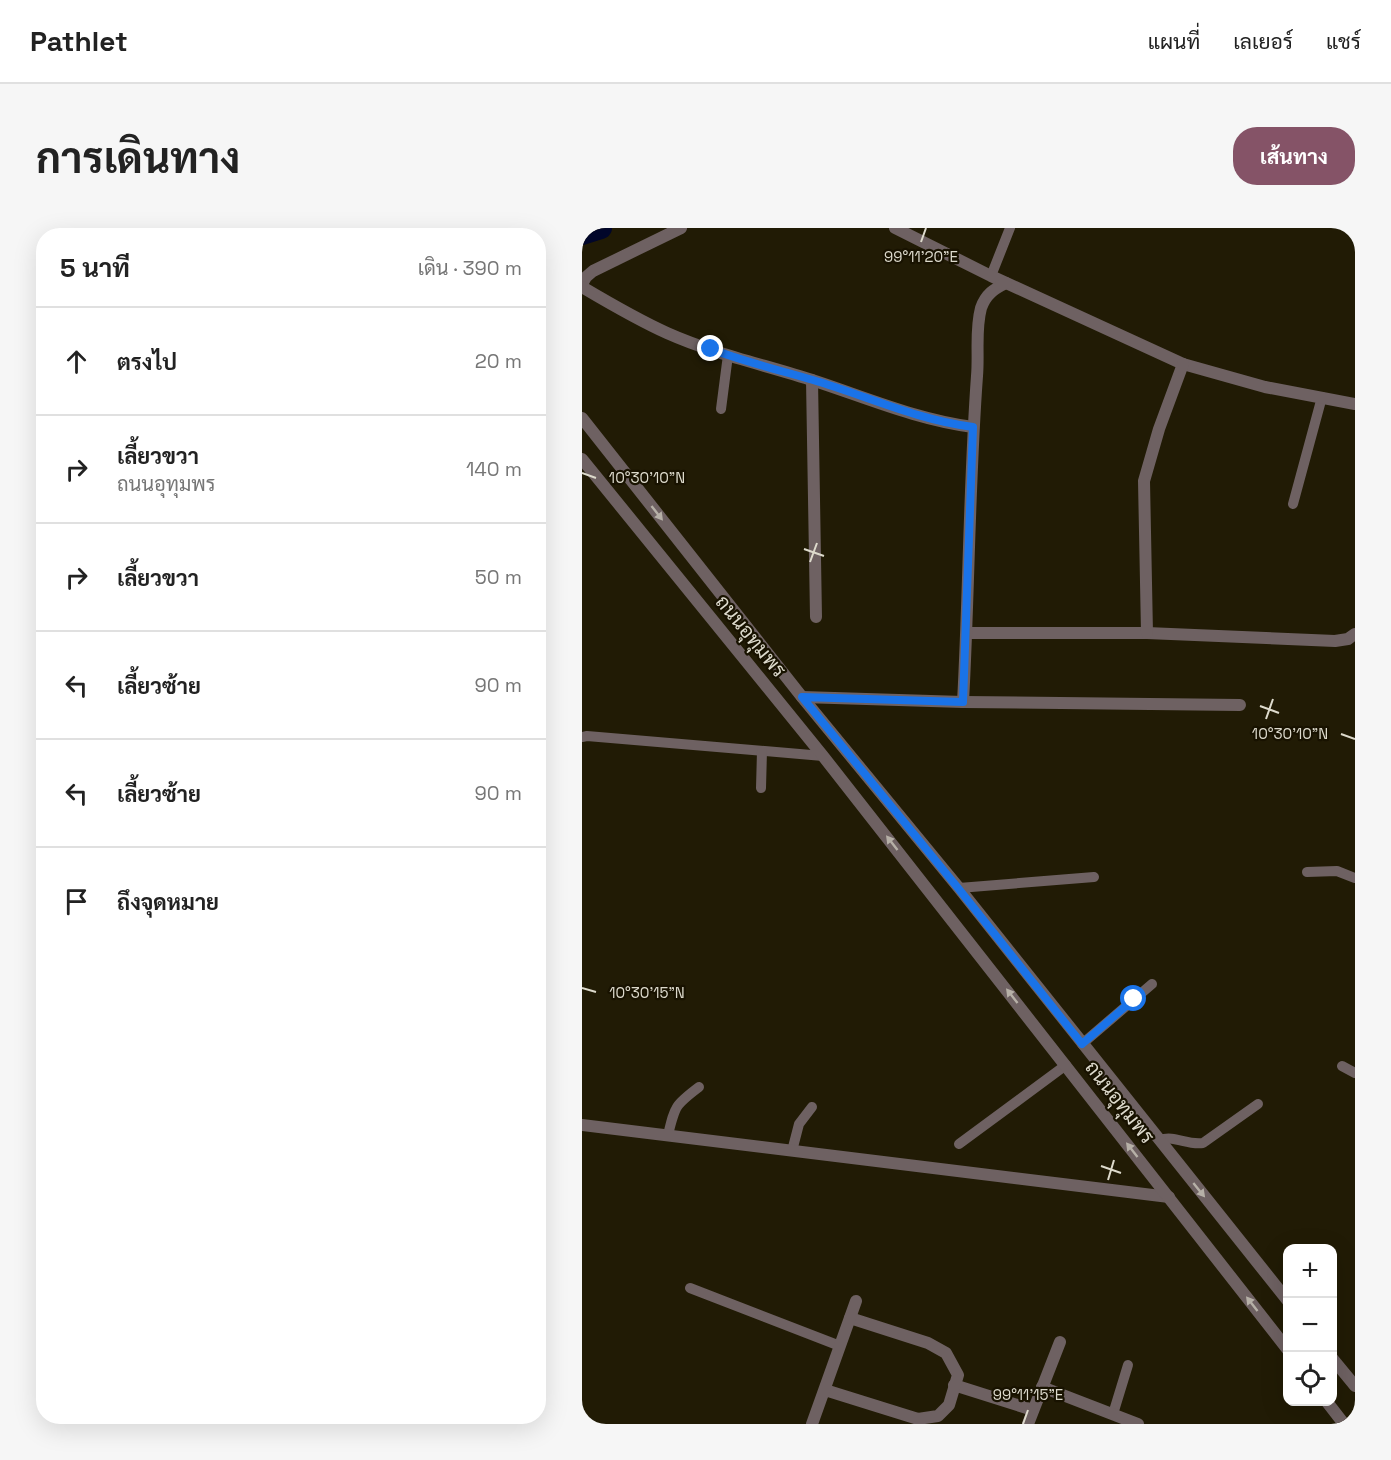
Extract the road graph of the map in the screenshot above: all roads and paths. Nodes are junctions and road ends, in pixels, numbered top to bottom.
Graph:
1 (681, 228) edge
2 (895, 228) edge
3 (1010, 228) edge
4 (991, 276) junction
5 (1006, 282) junction
6 (582, 286) edge
7 (728, 355) junction
8 (1183, 364) junction
9 (812, 380) junction
10 (1322, 397) junction
11 (1355, 404) edge
12 (720, 409) dead end
13 (582, 418) edge
14 (973, 427) junction
15 (582, 459) edge
16 (1293, 504) dead end
17 (816, 617) dead end
18 (967, 633) junction
19 (1147, 633) junction
20 (1355, 633) edge
21 (802, 697) junction
22 (963, 702) junction
23 (1240, 705) dead end
24 (582, 737) edge
25 (762, 751) junction
26 (823, 756) junction
27 (761, 788) dead end
28 (1307, 872) dead end
29 (1094, 877) dead end
30 (1355, 878) edge
31 (958, 888) junction
32 (1152, 984) dead end
33 (1082, 1044) junction
34 (1066, 1065) junction
35 (1342, 1066) dead end
36 (1355, 1073) edge
37 (699, 1088) dead end
38 (1258, 1104) dead end
39 (812, 1107) dead end
40 (582, 1125) edge
41 (668, 1135) junction
42 (1159, 1140) junction
43 (959, 1144) dead end
44 (792, 1150) junction
45 (1169, 1197) junction
46 (690, 1288) dead end
47 (1285, 1298) edge
48 (856, 1301) dead end
49 (850, 1318) junction
50 (1060, 1342) dead end
51 (1283, 1345) edge
52 (840, 1346) junction
53 (1337, 1364) edge
54 (1128, 1365) dead end
55 (954, 1385) junction
56 (1355, 1386) edge
57 (1042, 1387) junction
58 (825, 1390) junction
59 (1331, 1406) edge
60 (1033, 1410) junction
61 (1113, 1414) junction
62 (812, 1424) edge
63 (1028, 1424) edge
64 (1138, 1424) edge
65 (1344, 1424) edge

1 - 6 street
2 - 4 street
3 - 4 lane
4 - 5 street
5 - 8 street
5 - 14 street
6 - 7 street
7 - 9 street
7 - 12 lane
8 - 10 street
8 - 19 street
9 - 14 street
9 - 17 street
10 - 11 street
10 - 16 lane
13 -> 21 street, ถนนอุทุมพร
14 - 18 street
15 - 26 street, ถนนอุทุมพร
18 - 19 street
18 - 22 street
19 - 20 street
21 - 22 street
21 - 31 street, ถนนอุทุมพร
22 - 23 street
24 - 25 lane
25 - 26 lane
25 - 27 lane
34 -> 26 street, ถนนอุทุมพร
28 - 30 lane
29 - 31 lane
31 - 33 street, ถนนอุทุมพร
32 - 33 lane
33 - 42 street, ถนนอุทุมพร
34 - 43 lane
45 -> 34 street, ถนนอุทุมพร
35 - 36 lane
37 - 41 lane
38 - 42 lane
39 - 44 lane
40 - 41 street
41 - 44 street
42 -> 47 street, ถนนอุทุมพร
44 - 45 street
51 -> 45 street, ถนนอุทุมพร
46 - 52 lane
48 - 49 street
49 - 52 street
49 - 55 street
50 - 57 street
52 - 58 street
53 - 56 street
54 - 61 lane
55 - 58 street
55 - 60 street
57 - 60 street
57 - 61 street
58 - 62 street
59 - 65 street
60 - 63 street
61 - 64 street

